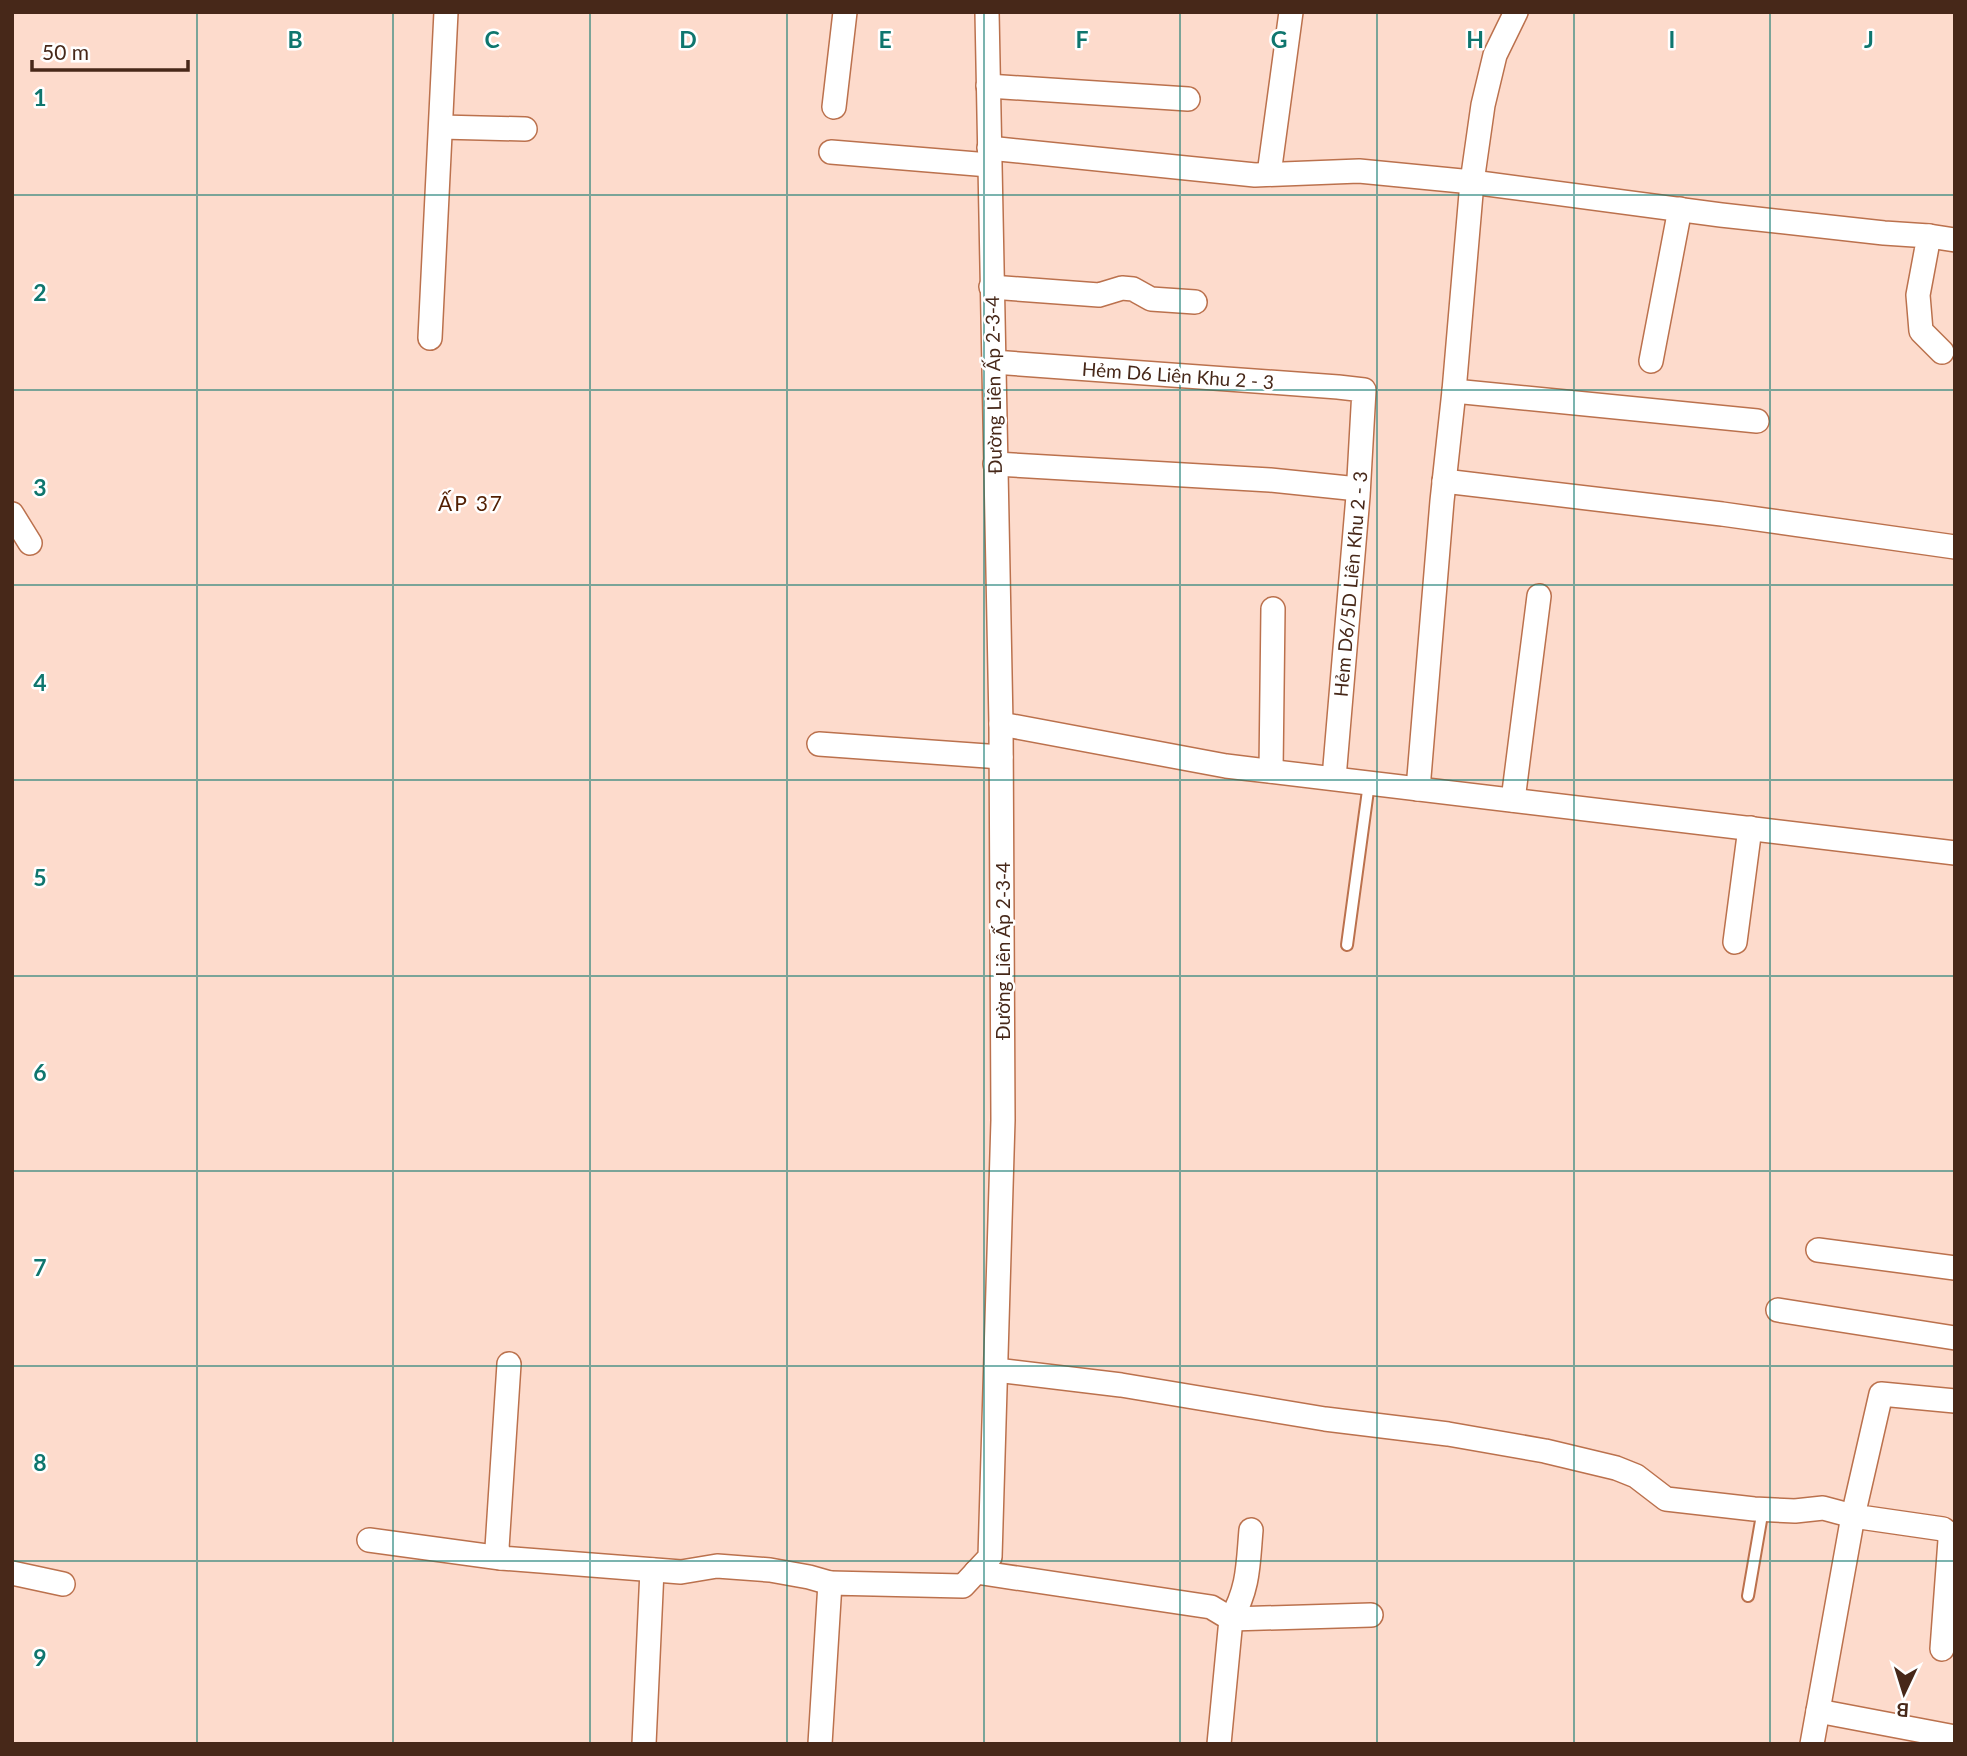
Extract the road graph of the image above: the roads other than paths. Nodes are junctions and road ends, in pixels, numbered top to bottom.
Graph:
1 (446, 12) edge
2 (845, 12) edge
3 (987, 12) edge
4 (1291, 12) edge
5 (1516, 12) edge
6 (988, 86) junction
7 (1188, 99) dead end
8 (834, 107) dead end
9 (442, 127) junction
10 (524, 129) dead end
11 (831, 152) dead end
12 (989, 156) junction
13 (1269, 174) junction
14 (1472, 182) junction
15 (1680, 209) junction
16 (1929, 236) junction
17 (1955, 240) edge
18 (991, 287) junction
19 (1195, 302) dead end
20 (430, 338) dead end
21 (1942, 352) dead end
22 (1651, 361) dead end
23 (993, 362) junction
24 (1364, 390) joint
25 (1454, 391) junction
26 (1757, 421) dead end
27 (995, 464) junction
28 (1444, 481) junction
29 (1358, 489) junction
30 (12, 514) edge
31 (30, 542) dead end
32 (1955, 547) edge
33 (1539, 596) dead end
34 (1273, 609) dead end
35 (1001, 724) junction
36 (819, 744) dead end
37 (1001, 757) junction
38 (1271, 771) junction
39 (1334, 779) junction
40 (1369, 783) junction
41 (1418, 789) junction
42 (1513, 800) junction
43 (1749, 828) junction
44 (1955, 853) edge
45 (1735, 942) dead end
46 (1347, 945) dead end
47 (1818, 1250) dead end
48 (1955, 1268) edge
49 (1778, 1310) dead end
50 (1955, 1338) edge
51 (509, 1364) dead end
52 (996, 1370) junction
53 (1955, 1401) edge
54 (1762, 1509) junction
55 (1853, 1516) junction
56 (1251, 1530) dead end
57 (369, 1540) dead end
58 (500, 1558) junction
59 (652, 1570) junction
60 (976, 1572) junction
61 (12, 1573) edge
62 (830, 1583) junction
63 (63, 1584) dead end
64 (1748, 1596) dead end
65 (1371, 1615) dead end
66 (1231, 1619) junction
67 (1942, 1649) dead end
68 (1818, 1711) junction
69 (1955, 1737) edge
70 (643, 1744) edge
71 (820, 1744) edge
72 (1219, 1744) edge
73 (1812, 1744) edge

1 - 9 street
2 - 8 street
3 - 6 street, Đường Liên Ấp 2-3-4
4 - 13 street
5 - 14 street
6 - 7 street
6 - 12 street, Đường Liên Ấp 2-3-4
9 - 10 street
9 - 20 street
11 - 12 street
12 - 13 street
12 - 18 street, Đường Liên Ấp 2-3-4
13 - 14 street
14 - 15 street
14 - 25 street
15 - 16 street
15 - 22 street
16 - 17 street
16 - 21 street
18 - 19 street
18 - 23 street, Đường Liên Ấp 2-3-4
23 - 24 street, Hẻm D6 Liên Khu 2 - 3
23 - 27 street, Đường Liên Ấp 2-3-4
24 - 29 street, Hẻm D6/5D Liên Khu 2 - 3
25 - 26 street
25 - 28 street
27 - 29 street
27 - 35 street, Đường Liên Ấp 2-3-4
28 - 32 street
28 - 41 street
29 - 39 street, Hẻm D6/5D Liên Khu 2 - 3
30 - 31 street
33 - 42 street
34 - 38 street
35 - 37 street, Đường Liên Ấp 2-3-4
35 - 38 street
36 - 37 street
37 - 52 street, Đường Liên Ấp 2-3-4
38 - 39 street
39 - 40 street
40 - 41 street
40 - 46 lane
41 - 42 street
42 - 43 street
43 - 44 street
43 - 45 street
47 - 48 street
49 - 50 street
51 - 58 street
52 - 54 street
52 - 60 street, Đường Liên Ấp 2-3-4
53 - 55 street
54 - 55 street
54 - 64 lane
55 - 67 street
55 - 68 street
56 - 66 street
57 - 58 street
58 - 59 street
59 - 62 street
59 - 70 street
60 - 62 street
60 - 66 street
61 - 63 street
62 - 71 street
65 - 66 street
66 - 72 street
68 - 69 street
68 - 73 street

